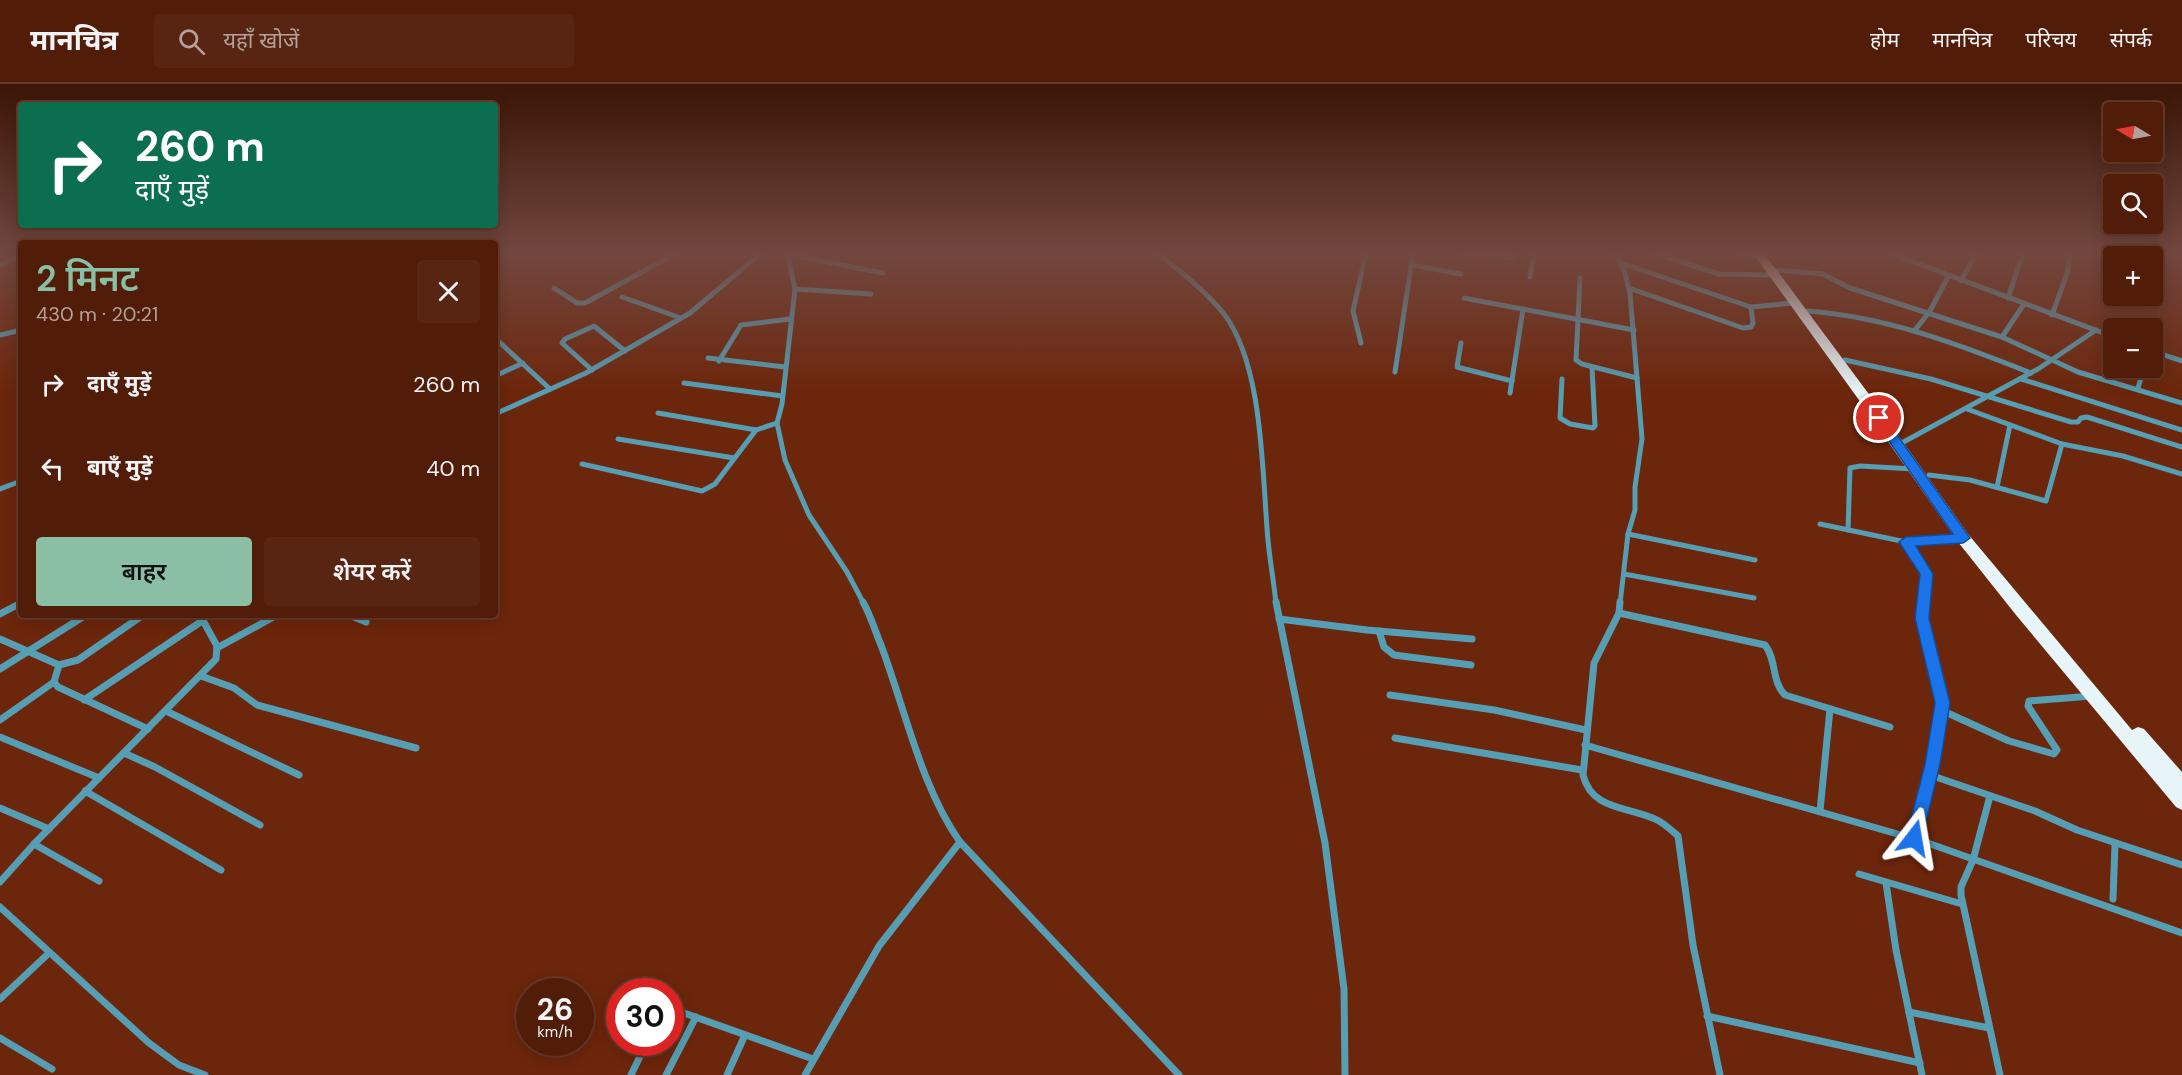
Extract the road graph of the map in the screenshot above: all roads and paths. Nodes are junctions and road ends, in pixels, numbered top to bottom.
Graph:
1 (571, 299) edge
2 (592, 299) edge
3 (628, 299) edge
4 (704, 299) edge
5 (793, 299) edge
6 (1210, 299) edge
7 (1356, 299) edge
8 (1407, 299) edge
9 (1471, 299) edge
10 (1580, 299) edge
11 (1630, 299) edge
12 (1661, 299) edge
13 (1727, 299) edge
14 (1791, 299) edge
15 (1798, 299) edge
16 (1887, 299) edge
17 (1937, 299) edge
18 (2011, 299) edge
19 (2058, 299) edge
20 (1793, 303) junction
21 (2024, 304) junction
22 (1750, 307) junction
23 (1522, 309) junction
24 (1808, 311) junction
25 (1930, 312) junction
26 (2052, 315) junction
27 (681, 318) junction
28 (790, 319) junction
29 (1580, 320) junction
30 (1634, 330) junction
31 (1915, 330) junction
32 (2096, 330) junction
33 (18, 331) edge
34 (2103, 333) edge
35 (0, 335) edge
36 (2002, 337) junction
37 (498, 341) edge
38 (1360, 343) dead end
39 (1461, 343) dead end
40 (502, 345) junction
41 (498, 347) edge
42 (625, 351) junction
43 (2163, 355) edge
44 (708, 358) dead end
45 (1845, 360) junction
46 (720, 361) junction
47 (2050, 361) junction
48 (2182, 361) edge
49 (523, 363) junction
50 (785, 367) junction
51 (1592, 367) junction
52 (592, 370) junction
53 (1395, 372) dead end
54 (2031, 373) junction
55 (498, 375) edge
56 (1637, 378) junction
57 (2141, 378) edge
58 (2021, 379) junction
59 (1562, 380) dead end
60 (1512, 381) junction
61 (684, 383) dead end
62 (2138, 388) junction
63 (550, 389) junction
64 (1510, 393) dead end
65 (782, 396) junction
66 (1991, 396) junction
67 (2182, 403) edge
68 (1967, 409) junction
69 (498, 413) edge
70 (658, 413) dead end
71 (777, 423) junction
72 (2010, 425) junction
73 (756, 430) junction
74 (2182, 430) edge
75 (618, 439) dead end
76 (1902, 443) junction
77 (2062, 444) junction
78 (2182, 447) edge
79 (734, 458) junction
80 (582, 464) dead end
81 (1915, 469) junction
82 (2182, 474) edge
83 (1929, 475) junction
84 (18, 482) edge
85 (1997, 487) junction
86 (0, 489) edge
87 (1820, 524) dead end
88 (1848, 530) junction
89 (1628, 534) junction
90 (1963, 538) junction
91 (1906, 542) junction
92 (1755, 560) dead end
93 (1624, 574) junction
94 (1754, 598) dead end
95 (18, 605) edge
96 (1619, 613) junction
97 (0, 614) edge
98 (81, 618) edge
99 (139, 618) edge
100 (199, 618) edge
101 (201, 618) edge
102 (272, 618) edge
103 (356, 618) edge
104 (1279, 619) junction
105 (366, 622) dead end
106 (1379, 631) junction
107 (0, 639) edge
108 (1472, 639) dead end
109 (217, 648) junction
110 (27, 651) junction
111 (59, 665) junction
112 (1471, 665) dead end
113 (0, 669) edge
114 (201, 676) junction
115 (54, 682) junction
116 (1390, 695) dead end
117 (2093, 696) junction
118 (84, 700) junction
119 (1830, 709) junction
120 (1941, 710) junction
121 (166, 711) junction
122 (0, 720) edge
123 (1890, 727) dead end
124 (148, 729) junction
125 (1586, 730) junction
126 (0, 737) edge
127 (1395, 738) dead end
128 (1585, 745) junction
129 (416, 748) dead end
130 (124, 753) junction
131 (1582, 770) junction
132 (299, 775) dead end
133 (1930, 775) junction
134 (99, 778) junction
135 (2182, 784) edge
136 (85, 791) junction
137 (1990, 796) junction
138 (2182, 802) edge
139 (0, 808) edge
140 (1820, 811) junction
141 (260, 825) dead end
142 (49, 829) junction
143 (1914, 838) junction
144 (960, 842) junction
145 (34, 843) junction
146 (2115, 844) junction
147 (1973, 860) junction
148 (2182, 866) edge
149 (221, 870) dead end
150 (1859, 874) dead end
151 (99, 881) dead end
152 (0, 882) edge
153 (1886, 883) junction
154 (2113, 899) dead end
155 (1962, 904) junction
156 (0, 907) edge
157 (2182, 933) edge
158 (49, 953) junction
159 (0, 999) edge
160 (1909, 1012) junction
161 (684, 1013) edge
162 (1707, 1016) junction
163 (696, 1017) junction
164 (1989, 1028) junction
165 (745, 1035) junction
166 (0, 1038) edge
167 (640, 1056) edge
168 (813, 1059) junction
169 (1920, 1062) junction
170 (186, 1068) junction
171 (52, 1069) dead end
172 (180, 1075) edge
173 (206, 1075) edge
174 (631, 1075) edge
175 (666, 1075) edge
176 (727, 1075) edge
177 (805, 1075) edge
178 (1179, 1075) edge
179 (1345, 1075) edge
180 (1720, 1075) edge
181 (1922, 1075) edge
182 (2000, 1075) edge

1 - 2 street
3 - 27 street
4 - 27 street
5 - 28 street
6 - 104 street
7 - 38 street
8 - 53 street
9 - 23 street
10 - 29 street
11 - 30 street
12 - 22 street
13 - 22 street
14 - 20 highway
15 - 24 highway
16 - 25 street
17 - 25 street
18 - 21 street
19 - 26 street
20 - 22 street
20 - 76 highway
21 - 26 street
21 - 36 street
23 - 29 street
23 - 60 street
24 - 31 street
24 - 45 highway
25 - 31 street
25 - 36 street
26 - 32 street
27 - 42 street
28 - 46 street
28 - 50 street
29 - 30 street
29 - 51 street
30 - 56 street
31 - 54 street
32 - 34 street
32 - 47 street
33 - 35 street
36 - 47 street
37 - 40 street
39 - 60 street
40 - 41 street
40 - 49 street
42 - 52 street
42 - 52 street
43 - 48 street
44 - 46 street
45 - 66 street
45 - 76 highway
46 - 50 street
47 - 54 street
47 - 62 street
49 - 55 street
49 - 63 street
50 - 65 street
51 - 56 street
51 - 59 street
52 - 63 street
54 - 58 street
56 - 89 street
57 - 62 street
58 - 66 street
58 - 74 street
60 - 64 street
61 - 65 street
62 - 67 street
63 - 69 street
65 - 71 street
66 - 68 street
66 - 78 street
68 - 72 street
68 - 76 street
70 - 73 street
71 - 73 street
71 - 144 street
72 - 77 street
72 - 85 street
73 - 79 street
75 - 79 street
76 - 81 highway
76 - 83 highway
77 - 82 street
77 - 85 street
79 - 80 street
81 - 88 street
81 - 90 highway
83 - 85 street
83 - 135 highway
84 - 86 street
87 - 88 street
88 - 91 street
89 - 92 street
89 - 93 street
90 - 91 street
90 - 117 highway
91 - 120 street
93 - 94 street
93 - 96 street
95 - 97 street
96 - 119 street
96 - 125 street
98 - 110 street
99 - 111 street
100 - 118 street
101 - 109 street
102 - 109 street
103 - 105 street
104 - 106 street
104 - 179 street
106 - 108 street
106 - 112 street
107 - 110 street
109 - 114 street
110 - 111 street
110 - 113 street
111 - 115 street
114 - 121 street
114 - 129 street
115 - 118 street
115 - 122 street
116 - 125 street
117 - 120 street
117 - 138 highway
118 - 124 street
119 - 123 street
119 - 140 street
120 - 133 street
121 - 124 street
121 - 132 street
124 - 130 street
125 - 128 street
126 - 134 street
127 - 131 street
128 - 131 street
128 - 140 street
130 - 134 street
130 - 141 street
131 - 162 street
133 - 137 street
133 - 143 street
134 - 136 street
136 - 142 street
136 - 149 street
137 - 146 street
137 - 147 street
139 - 142 street
140 - 143 street
142 - 145 street
143 - 147 street
144 - 168 street
144 - 178 street
145 - 151 street
145 - 152 street
146 - 148 street
146 - 154 street
147 - 155 street
147 - 157 street
150 - 153 street
153 - 155 street
153 - 160 street
155 - 164 street
156 - 158 street
158 - 159 street
158 - 170 street
160 - 164 street
160 - 169 street
161 - 163 street
162 - 169 street
162 - 180 street
163 - 165 street
163 - 175 street
164 - 182 street
165 - 168 street
165 - 176 street
166 - 171 street
167 - 174 street
168 - 177 street
169 - 181 street
170 - 172 street
170 - 173 street

